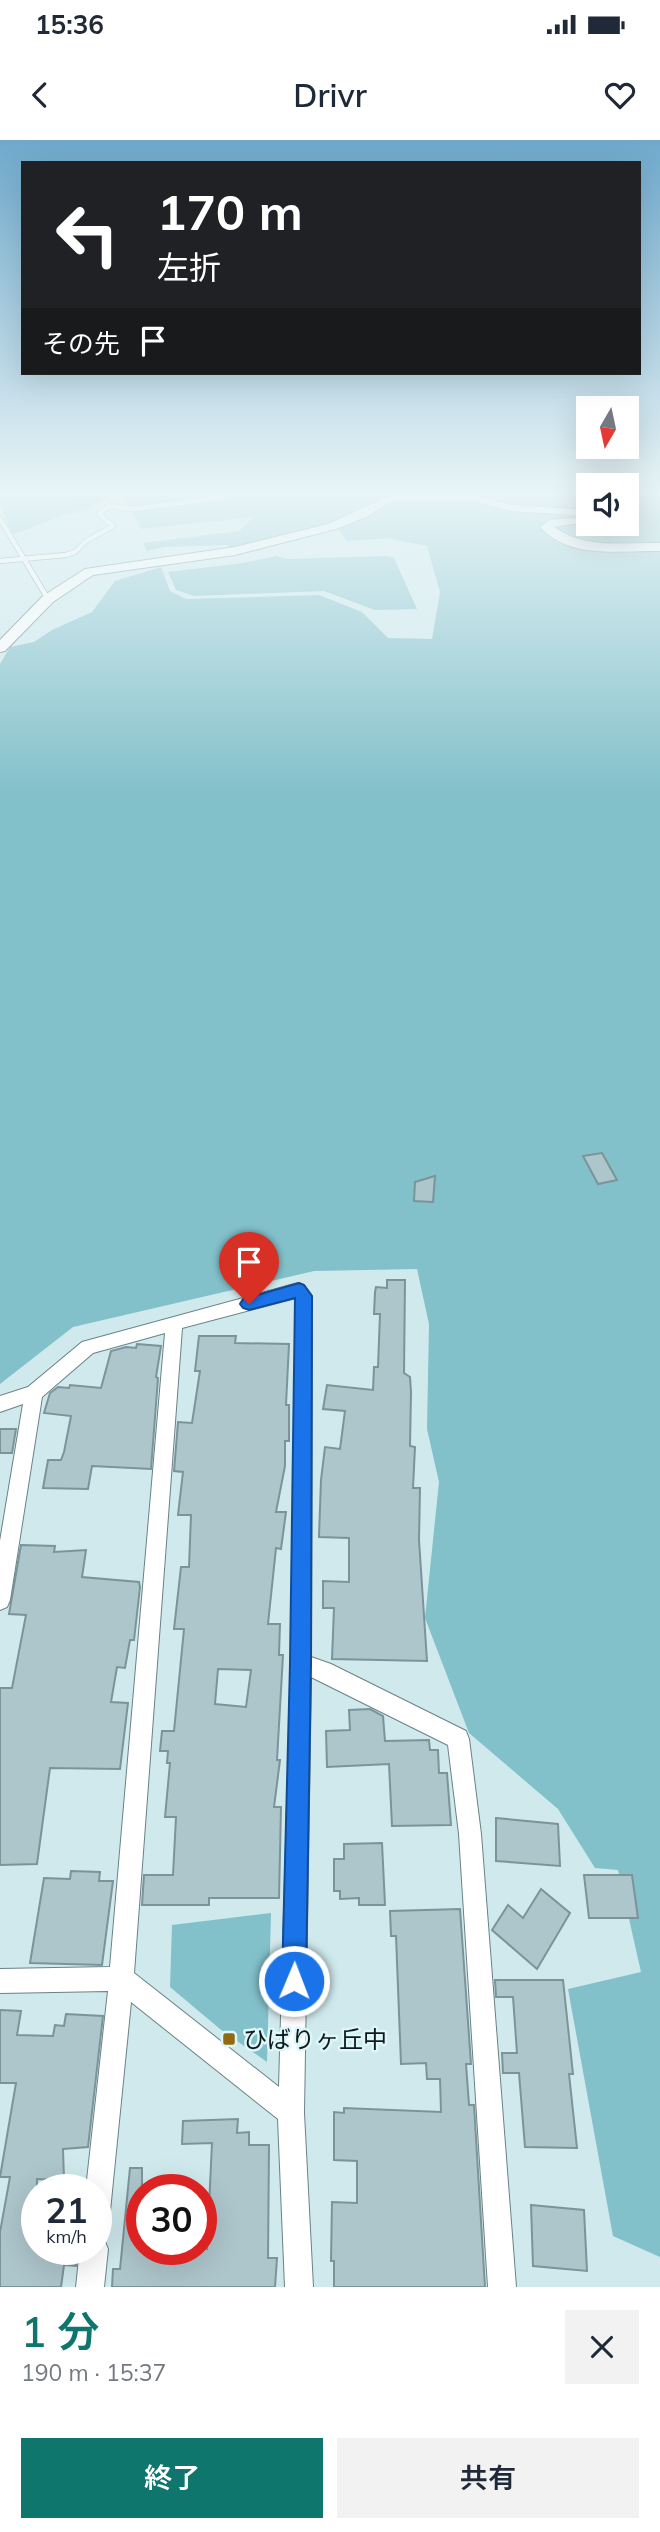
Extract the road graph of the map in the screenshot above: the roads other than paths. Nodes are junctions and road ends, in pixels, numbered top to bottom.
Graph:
1 (45, 594) edge
2 (55, 594) edge
3 (48, 599) junction
4 (0, 648) edge
5 (174, 1324) junction
6 (34, 1393) junction
7 (0, 1404) edge
8 (0, 1600) edge
9 (301, 1664) junction
10 (121, 1979) junction
11 (0, 1981) edge
12 (291, 2113) junction
13 (101, 2174) edge
14 (92, 2265) edge
15 (90, 2287) edge
16 (299, 2287) edge
17 (502, 2287) edge

1 - 3 lane
2 - 3 main road
3 - 4 main road
5 - 6 street
5 - 9 street
5 - 10 street
6 - 7 street
6 - 8 street
9 - 12 street
9 - 17 street
10 - 11 street
10 - 12 street
10 - 13 street
12 - 16 street
14 - 15 street

